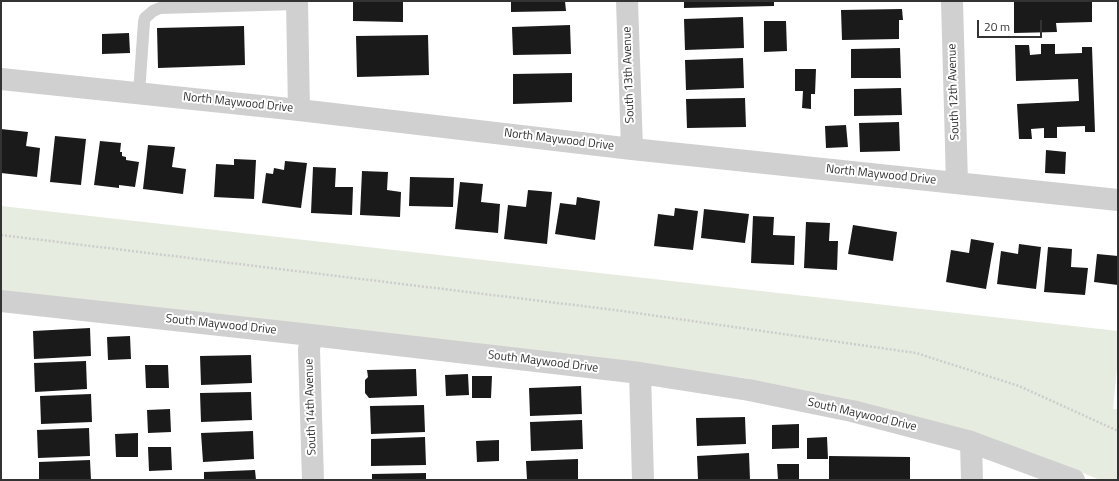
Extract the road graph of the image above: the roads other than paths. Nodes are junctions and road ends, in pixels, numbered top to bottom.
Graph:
1 (627, 1) edge
2 (952, 1) edge
3 (297, 2) edge
4 (1, 79) edge
5 (139, 93) junction
6 (299, 110) junction
7 (632, 149) junction
8 (957, 183) junction
9 (1118, 200) edge
10 (1, 301) edge
11 (311, 335) junction
12 (640, 373) junction
13 (971, 442) junction
14 (313, 480) edge
15 (643, 480) edge
16 (972, 480) edge
17 (1074, 480) edge

1 - 7 street, South 13th Avenue
2 - 8 street, South 12th Avenue
3 - 5 lane
3 - 6 street
4 - 5 street, North Maywood Drive
5 - 6 street, North Maywood Drive
6 - 7 street, North Maywood Drive
7 - 8 street, North Maywood Drive
8 - 9 street, North Maywood Drive
10 - 11 street, South Maywood Drive
11 - 12 street, South Maywood Drive
11 - 14 street, South 14th Avenue
12 - 13 street, South Maywood Drive
12 - 15 street
13 - 16 street
13 - 17 street, South Maywood Drive

